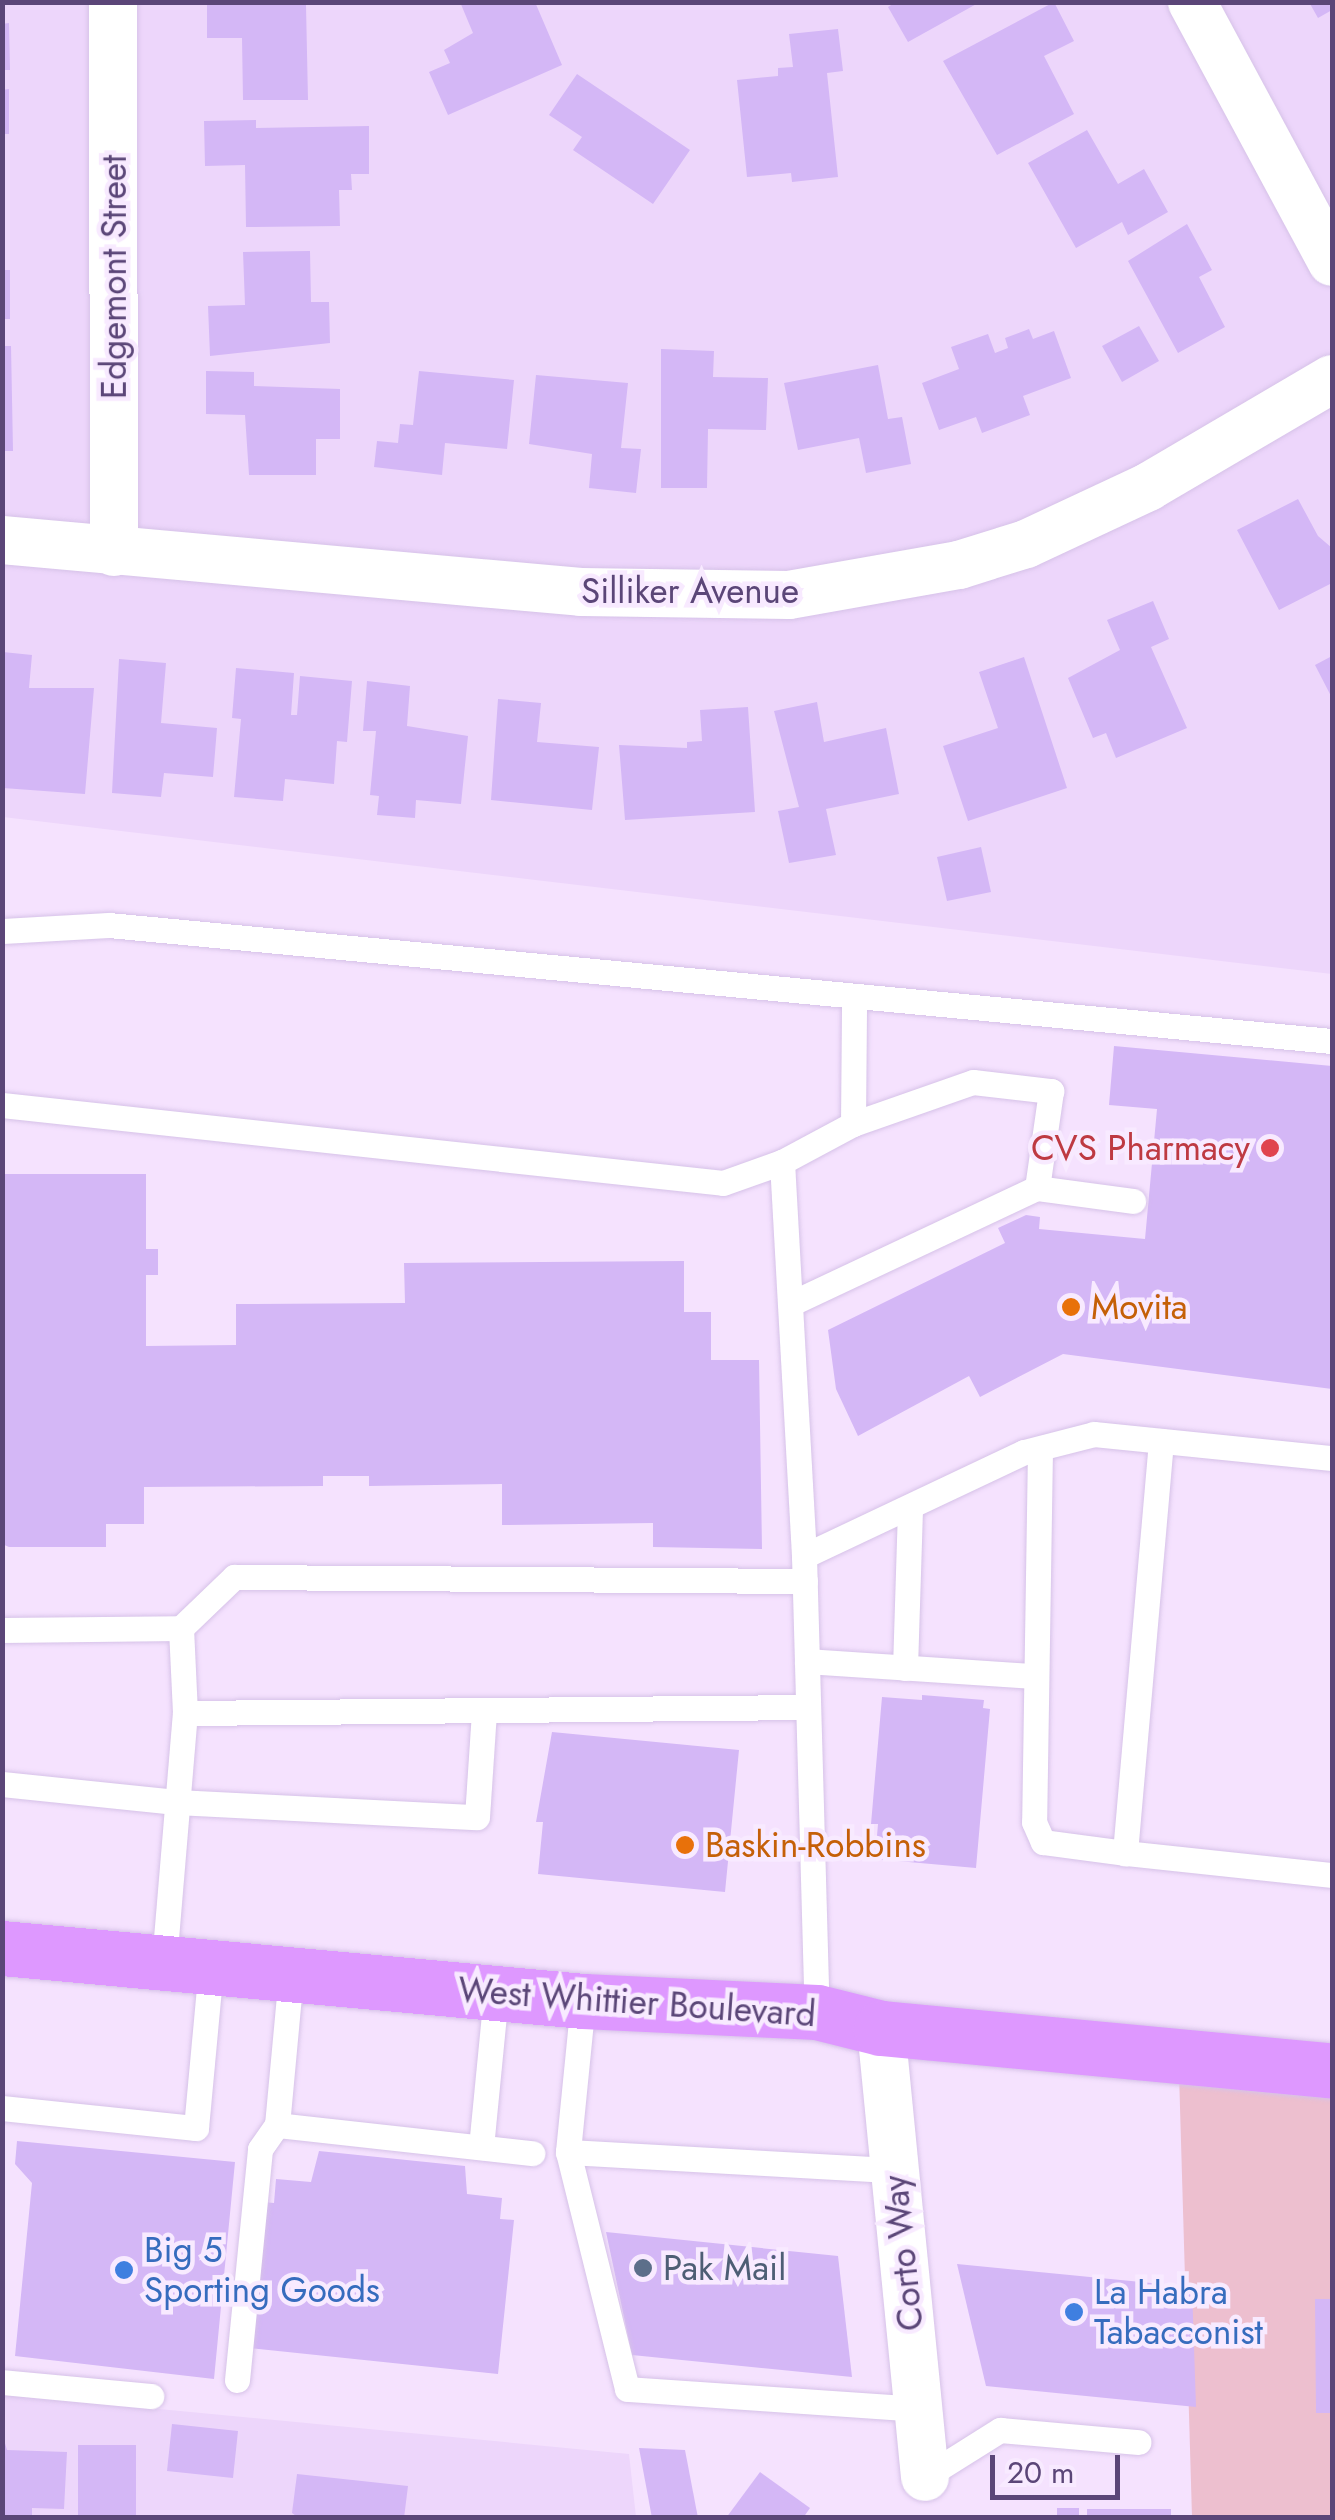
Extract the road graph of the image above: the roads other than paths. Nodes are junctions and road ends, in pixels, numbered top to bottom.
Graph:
1 (113, 2) edge
2 (1192, 2) edge
3 (1332, 262) edge
4 (1332, 379) edge
5 (2, 540) edge
6 (114, 552) junction
7 (2, 931) edge
8 (854, 997) junction
9 (1332, 1041) edge
10 (2, 1105) edge
11 (853, 1124) junction
12 (782, 1162) junction
13 (1037, 1188) junction
14 (1133, 1201) dead end
15 (790, 1304) junction
16 (1160, 1441) junction
17 (1040, 1449) junction
18 (1332, 1458) edge
19 (910, 1507) junction
20 (805, 1568) junction
21 (180, 1628) junction
22 (2, 1630) edge
23 (807, 1661) junction
24 (905, 1668) junction
25 (1034, 1676) junction
26 (807, 1707) junction
27 (484, 1710) junction
28 (186, 1714) junction
29 (2, 1784) edge
30 (176, 1802) junction
31 (1126, 1853) junction
32 (1332, 1874) edge
33 (2, 1948) edge
34 (165, 1962) junction
35 (290, 1974) junction
36 (496, 1993) junction
37 (583, 2001) junction
38 (816, 2012) junction
39 (880, 2028) junction
40 (1332, 2071) edge
41 (2, 2108) edge
42 (277, 2125) junction
43 (481, 2147) junction
44 (568, 2152) junction
45 (532, 2153) dead end
46 (895, 2170) junction
47 (238, 2380) dead end
48 (2, 2382) edge
49 (151, 2396) dead end
50 (918, 2409) junction
51 (1138, 2442) dead end
52 (925, 2477) joint

1 - 6 street, Edgemont Street
2 - 3 street
4 - 6 street, Silliker Avenue
5 - 6 street, Silliker Avenue
7 - 8 lane
8 - 9 lane
8 - 11 lane
10 - 12 lane
11 - 12 lane
11 - 13 lane
12 - 15 lane
13 - 14 lane
13 - 15 lane
15 - 20 lane
16 - 17 lane
16 - 18 lane
16 - 31 lane
17 - 19 lane
17 - 25 lane
19 - 20 lane
19 - 24 lane
20 - 21 lane
20 - 23 lane
21 - 22 lane
21 - 28 lane
23 - 24 lane
23 - 26 lane
24 - 25 lane
25 - 31 lane
26 - 27 lane
26 - 38 lane
27 - 28 lane
27 - 30 lane
28 - 30 lane
29 - 30 lane
30 - 34 lane
31 - 32 lane
33 - 34 main road, West Whittier Boulevard
34 - 35 main road, West Whittier Boulevard
34 - 41 lane
35 - 36 main road, West Whittier Boulevard
35 - 42 lane
36 - 37 main road, West Whittier Boulevard
36 - 43 lane
37 - 38 main road, West Whittier Boulevard
37 - 44 lane
38 - 39 main road, West Whittier Boulevard
39 - 40 main road, West Whittier Boulevard
39 - 46 street, Corto Way
42 - 43 lane
42 - 47 lane
43 - 45 lane
44 - 46 lane
44 - 50 lane
46 - 50 street, Corto Way
48 - 49 lane
50 - 52 street, Corto Way
51 - 52 lane

